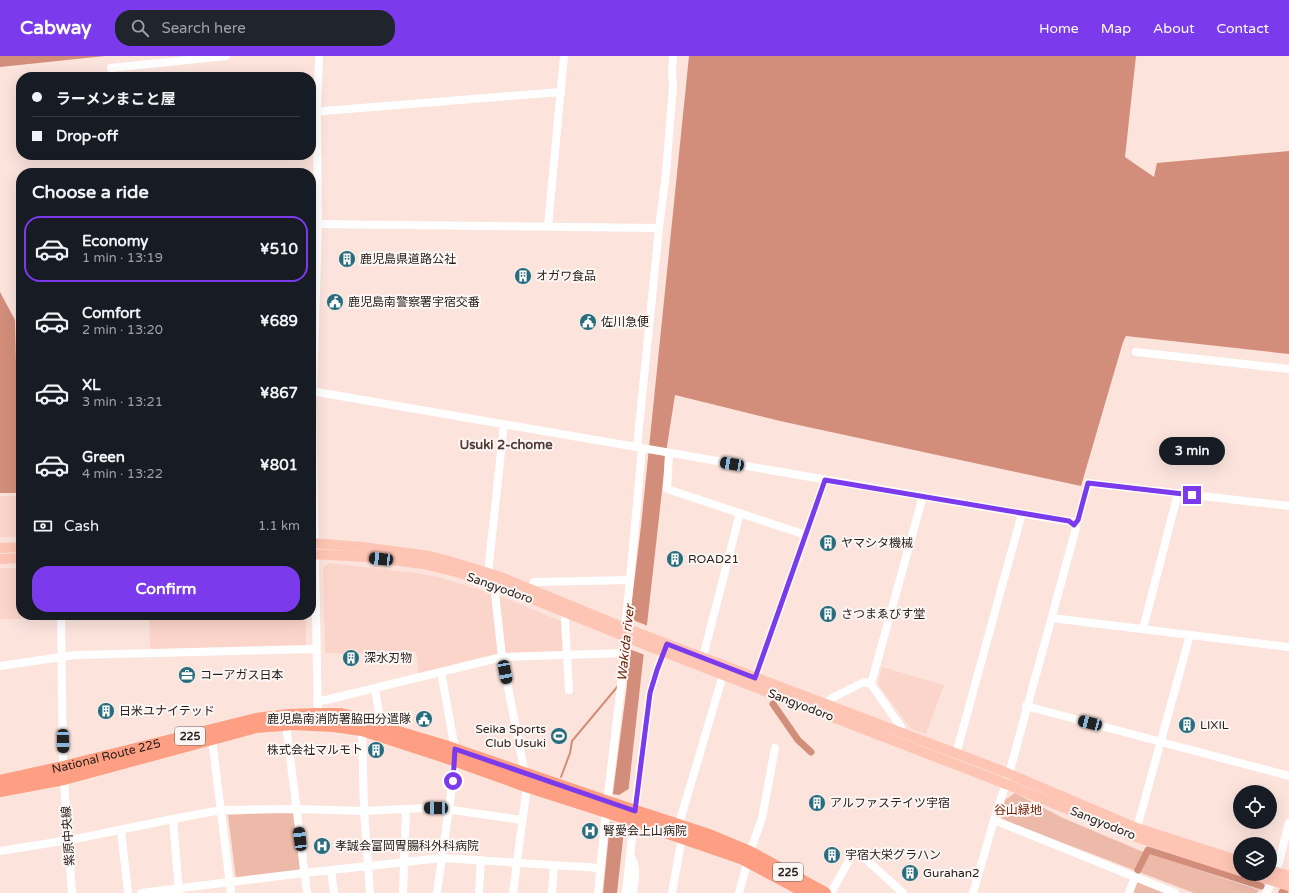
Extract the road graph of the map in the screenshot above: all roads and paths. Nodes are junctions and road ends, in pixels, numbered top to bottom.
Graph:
1 (226, 56) edge
2 (319, 56) edge
3 (564, 56) edge
4 (673, 56) edge
5 (111, 68) dead end
6 (316, 90) edge
7 (561, 92) junction
8 (316, 112) edge
9 (316, 224) edge
10 (548, 226) junction
11 (659, 228) junction
12 (1136, 352) dead end
13 (1289, 369) edge
14 (316, 392) edge
15 (504, 424) junction
16 (642, 448) junction
17 (668, 452) junction
18 (825, 480) junction
19 (1178, 494) junction
20 (923, 496) junction
21 (1289, 506) edge
22 (740, 513) junction
23 (1022, 513) junction
24 (1074, 525) junction
25 (806, 535) junction
26 (316, 543) edge
27 (16, 547) edge
28 (0, 548) edge
29 (316, 554) edge
30 (0, 558) edge
31 (16, 558) edge
32 (488, 573) junction
33 (630, 580) junction
34 (495, 585) junction
35 (532, 589) junction
36 (566, 613) junction
37 (1052, 618) junction
38 (61, 620) edge
39 (315, 620) edge
40 (1143, 629) junction
41 (627, 632) junction
42 (1190, 635) junction
43 (1289, 647) edge
44 (665, 648) junction
45 (316, 649) junction
46 (624, 653) junction
47 (567, 655) junction
48 (61, 657) junction
49 (502, 657) junction
50 (703, 657) junction
51 (0, 666) edge
52 (441, 672) junction
53 (723, 675) junction
54 (755, 678) junction
55 (871, 684) junction
56 (374, 688) junction
57 (569, 690) dead end
58 (317, 701) junction
59 (825, 704) junction
60 (1026, 706) junction
61 (318, 719) junction
62 (286, 724) junction
63 (382, 727) junction
64 (362, 730) junction
65 (901, 733) junction
66 (212, 739) junction
67 (1161, 742) junction
68 (775, 748) dead end
69 (954, 754) junction
70 (455, 755) junction
71 (64, 773) junction
72 (526, 774) junction
73 (1289, 776) edge
74 (1007, 779) junction
75 (0, 781) edge
76 (527, 786) junction
77 (0, 791) edge
78 (608, 807) junction
79 (296, 809) junction
80 (449, 809) junction
81 (221, 810) junction
82 (406, 810) junction
83 (364, 811) junction
84 (631, 815) junction
85 (173, 819) junction
86 (522, 820) junction
87 (994, 820) junction
88 (1289, 823) edge
89 (678, 824) junction
90 (1137, 828) junction
91 (121, 830) junction
92 (682, 837) junction
93 (68, 840) junction
94 (0, 851) edge
95 (749, 856) junction
96 (630, 857) junction
97 (442, 858) junction
98 (1233, 859) edge
99 (481, 860) junction
100 (404, 862) junction
101 (1277, 862) edge
102 (516, 863) junction
103 (554, 865) junction
104 (368, 866) junction
105 (600, 868) junction
106 (1233, 869) edge
107 (331, 870) junction
108 (304, 873) junction
109 (1277, 875) edge
110 (1289, 876) edge
111 (1135, 877) junction
112 (1277, 878) edge
113 (1271, 881) edge
114 (230, 882) junction
115 (1289, 886) edge
116 (179, 891) edge
117 (72, 893) edge
118 (128, 893) edge
119 (141, 893) edge
120 (231, 893) edge
121 (307, 893) edge
122 (334, 893) edge
123 (370, 893) edge
124 (403, 893) edge
125 (437, 893) edge
126 (479, 893) edge
127 (513, 893) edge
128 (552, 893) edge
129 (598, 893) edge
130 (626, 893) edge
131 (633, 893) edge
132 (672, 893) edge
133 (739, 893) edge
134 (807, 893) edge
135 (825, 893) edge
136 (831, 893) edge
137 (903, 893) edge
138 (973, 893) edge
139 (1129, 893) edge
140 (1175, 893) edge
141 (1266, 893) edge

1 - 5 street
2 - 6 street
3 - 7 street
4 - 11 street
7 - 8 street
7 - 10 street
9 - 10 street
10 - 11 street
11 - 16 street
12 - 13 street
14 - 15 street
15 - 16 street
15 - 32 street
16 - 17 street
16 - 33 street
17 - 18 street
17 - 22 street
18 - 20 street
18 - 25 street
19 - 21 street
19 - 24 street
19 - 40 street
20 - 23 street
20 - 55 street
22 - 25 street
22 - 50 street
23 - 24 street
23 - 69 street
24 - 37 street
25 - 54 street
26 - 32 main road, Sangyodoro
27 - 28 main road
29 - 34 main road, Sangyodoro
30 - 31 main road
32 - 35 main road, Sangyodoro
33 - 35 street
33 - 41 street
34 - 36 main road, Sangyodoro
34 - 49 street
35 - 41 main road, Sangyodoro
36 - 41 main road, Sangyodoro
36 - 47 street
37 - 40 street
37 - 60 street
38 - 48 street, 紫原中央線
39 - 45 street
40 - 42 street
41 - 44 main road, Sangyodoro
41 - 46 street
42 - 43 street
42 - 67 street
44 - 50 main road, Sangyodoro
44 - 53 main road, Sangyodoro
44 - 84 street
45 - 48 street
45 - 58 street
46 - 47 street
46 - 78 street
47 - 49 street
47 - 57 street
48 - 51 street
48 - 71 street, 紫原中央線
49 - 52 street
49 - 72 street
50 - 54 main road, Sangyodoro
52 - 56 street
52 - 70 street
53 - 74 main road, Sangyodoro
53 - 89 street
54 - 59 main road, Sangyodoro
55 - 59 street
55 - 65 street
56 - 58 street
56 - 63 street
58 - 61 street
59 - 65 main road, Sangyodoro
60 - 67 street
60 - 74 street
61 - 62 highway, National Route 225 / 225
61 - 63 highway, National Route 225 / 225
61 - 64 highway, National Route 225 / 225
61 - 71 highway, National Route 225 / 225
62 - 66 highway, National Route 225 / 225
62 - 79 street
63 - 70 highway, National Route 225 / 225
64 - 70 highway, National Route 225 / 225
64 - 83 street
65 - 69 main road, Sangyodoro
66 - 71 highway, National Route 225 / 225
66 - 81 street
67 - 73 street
67 - 90 street
68 - 95 street
69 - 74 main road, Sangyodoro
70 - 72 highway, National Route 225 / 225
70 - 76 highway, National Route 225 / 225
70 - 80 street
71 - 75 highway, National Route 225 / 225
71 - 77 highway, National Route 225 / 225
71 - 93 street, 紫原中央線
72 - 78 highway, National Route 225 / 225
74 - 87 street
74 - 90 main road, Sangyodoro
74 - 106 main road, Sangyodoro
76 - 78 highway, National Route 225 / 225
76 - 86 street
78 - 84 highway, National Route 225 / 225
78 - 105 street
79 - 81 street
79 - 83 street
79 - 108 street
80 - 82 street
80 - 86 street
80 - 97 street
81 - 85 street
81 - 114 street
82 - 83 street
82 - 100 street
83 - 104 street
84 - 89 highway, National Route 225 / 225
84 - 92 highway, National Route 225 / 225
84 - 96 street
85 - 91 street
85 - 116 street
86 - 102 street
87 - 111 street
87 - 138 street
88 - 101 street
89 - 95 highway, National Route 225 / 225
90 - 98 main road, Sangyodoro
91 - 93 street
91 - 118 street
92 - 95 highway, National Route 225 / 225
92 - 132 street
93 - 94 street
93 - 117 street, 紫原中央線
95 - 133 street
95 - 134 highway, National Route 225 / 225
95 - 135 highway, National Route 225 / 225
96 - 130 street
96 - 131 street
97 - 99 street
97 - 100 street
97 - 125 street
99 - 102 street
99 - 126 street
100 - 104 street
100 - 124 street
102 - 103 street
102 - 127 street
103 - 105 street
103 - 128 street
104 - 107 street
104 - 123 street
105 - 129 street
107 - 108 street
107 - 122 street
108 - 114 street
108 - 121 street
109 - 110 main road
111 - 139 street
111 - 140 street
112 - 115 main road
113 - 141 street
114 - 116 street
114 - 120 street
116 - 119 street
136 - 137 street

